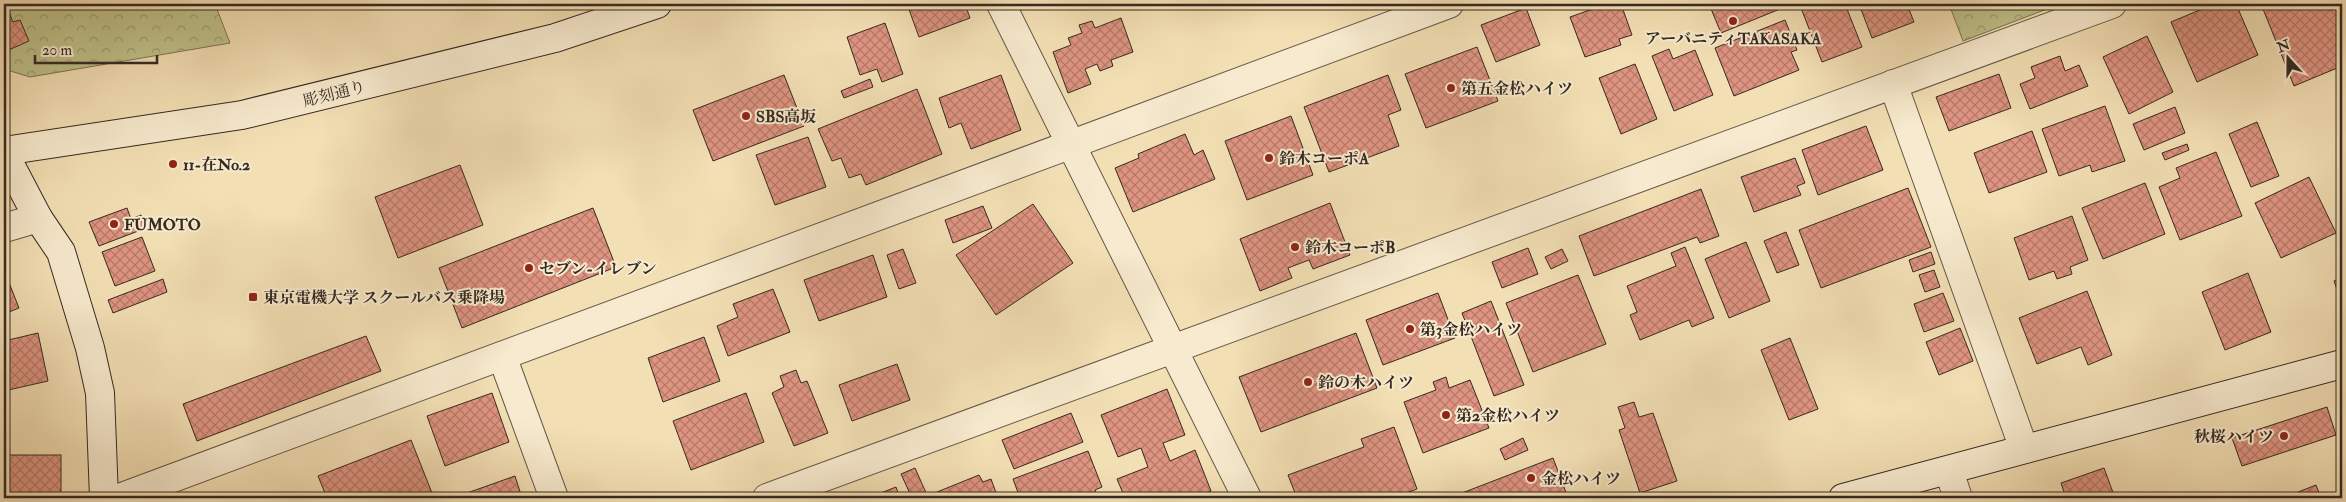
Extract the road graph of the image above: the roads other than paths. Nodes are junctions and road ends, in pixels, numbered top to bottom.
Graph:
1 (657, 4) edge
2 (1001, 4) edge
3 (1449, 4) edge
4 (2112, 4) edge
5 (1893, 84) junction
6 (1070, 144) junction
7 (4, 152) edge
8 (38, 218) junction
9 (4, 228) edge
10 (1172, 348) junction
11 (502, 356) junction
12 (2342, 364) edge
13 (2024, 449) junction
14 (1949, 471) junction
15 (104, 498) edge
16 (118, 498) edge
17 (554, 498) edge
18 (767, 498) edge
19 (1248, 498) edge
20 (1843, 498) edge
21 (1958, 498) edge

1 - 7 street, 彫刻通り
2 - 6 street
3 - 6 street
4 - 5 street
5 - 10 street
5 - 13 street
6 - 10 street
6 - 11 street
7 - 8 street
8 - 9 street
8 - 15 street
10 - 18 street
10 - 19 street
11 - 16 street
11 - 17 street
12 - 13 street
13 - 14 street
14 - 20 street
14 - 21 street

